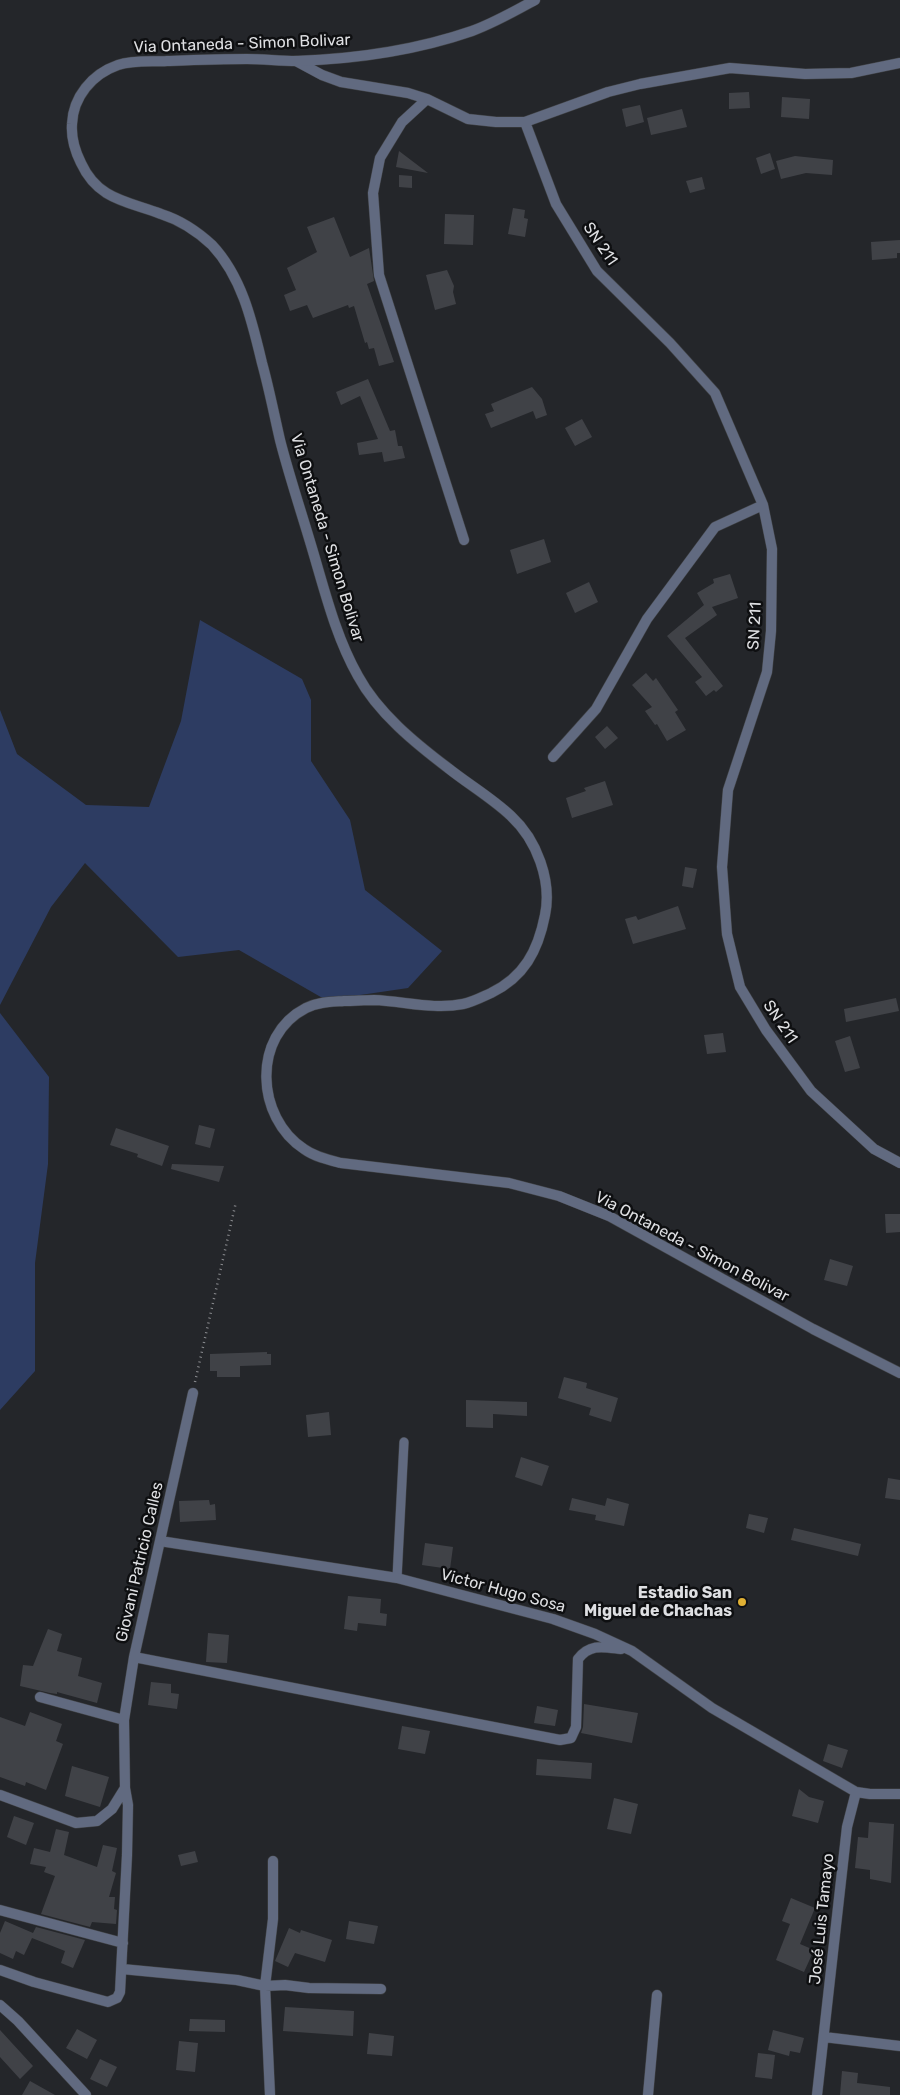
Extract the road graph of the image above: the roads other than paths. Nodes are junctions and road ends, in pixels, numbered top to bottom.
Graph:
1 (535, 0) edge
2 (296, 61) junction
3 (900, 63) edge
4 (427, 100) junction
5 (524, 122) junction
6 (763, 505) junction
7 (464, 540) dead end
8 (553, 757) dead end
9 (900, 1163) edge
10 (900, 1373) edge
11 (193, 1394) road end
12 (404, 1442) dead end
13 (160, 1541) junction
14 (397, 1578) junction
15 (632, 1650) junction
16 (134, 1657) junction
17 (40, 1697) dead end
18 (124, 1720) junction
19 (125, 1788) junction
20 (856, 1792) junction
21 (900, 1794) edge
22 (0, 1795) edge
23 (273, 1861) dead end
24 (0, 1910) edge
25 (123, 1943) junction
26 (122, 1969) junction
27 (0, 1970) edge
28 (265, 1986) junction
29 (381, 1989) dead end
30 (657, 1995) dead end
31 (0, 2005) edge
32 (824, 2037) junction
33 (900, 2046) edge
34 (86, 2095) edge
35 (270, 2095) edge
36 (648, 2095) edge
37 (817, 2095) edge

1 - 2 street, Via Ontaneda - Simon Bolivar
2 - 4 street
2 - 10 street, Via Ontaneda - Simon Bolivar
3 - 5 street
4 - 5 street
4 - 7 street
5 - 6 street, SN 211
6 - 8 street
6 - 9 street, SN 211
11 - 13 street, Giovani Patricio Calles
12 - 14 lane
13 - 14 street, Victor Hugo Sosa
13 - 16 street, Giovani Patricio Calles
14 - 15 street, Victor Hugo Sosa
15 - 16 street
15 - 20 street, Victor Hugo Sosa
16 - 18 street, Giovani Patricio Calles
17 - 18 street
18 - 19 street, Giovani Patricio Calles
19 - 22 street
19 - 25 street, Giovani Patricio Calles
20 - 21 street
20 - 32 street, José Luis Tamayo
23 - 28 street
24 - 25 street
25 - 26 street, Giovani Patricio Calles
26 - 27 street, Giovani Patricio Calles
26 - 28 street
28 - 29 street
28 - 35 street
30 - 36 street
31 - 34 street
32 - 33 street
32 - 37 street, José Luis Tamayo

